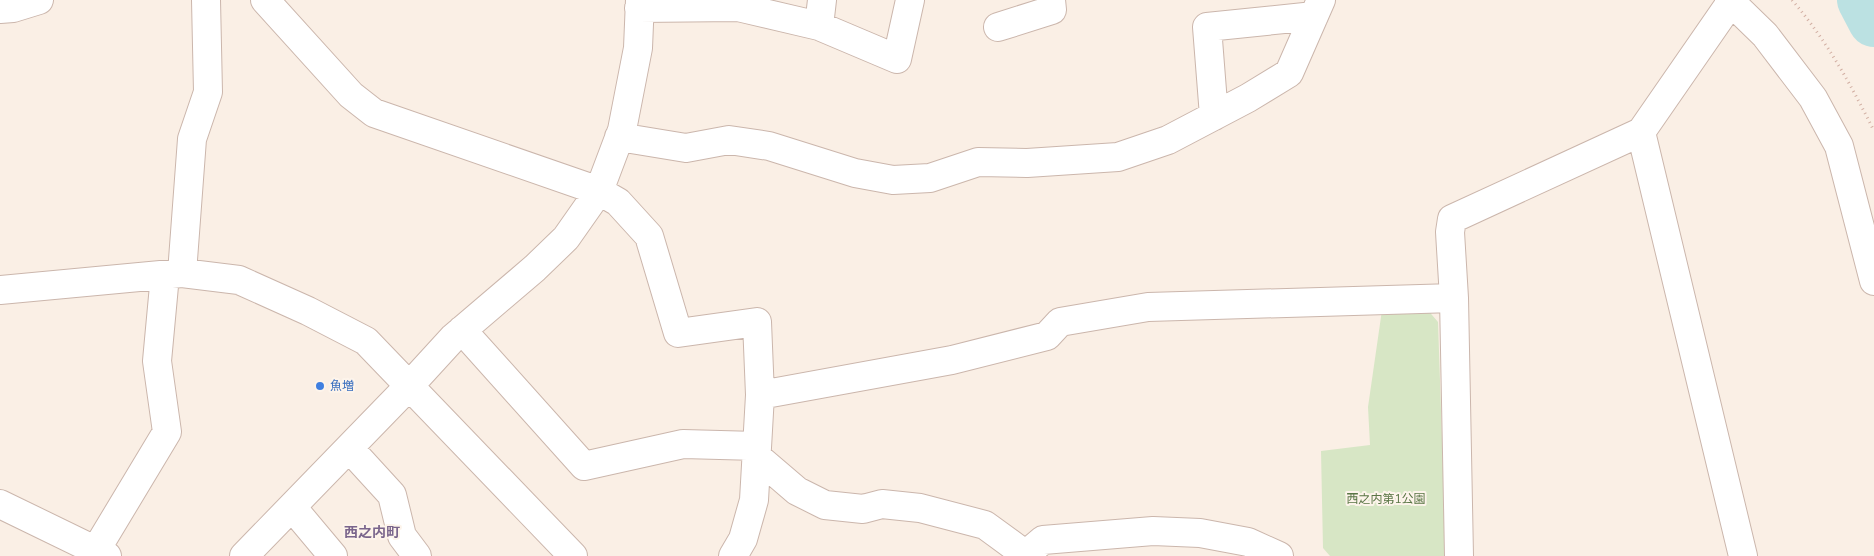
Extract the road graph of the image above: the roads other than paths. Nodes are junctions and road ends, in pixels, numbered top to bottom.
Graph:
1 (39, 0) edge
2 (206, 0) edge
3 (265, 0) edge
4 (910, 0) edge
5 (1051, 0) edge
6 (1730, 1) edge
7 (639, 4) edge
8 (0, 8) edge
9 (1318, 8) edge
10 (820, 13) edge
11 (998, 27) dead end
12 (1214, 116) junction
13 (1641, 132) junction
14 (619, 137) junction
15 (599, 191) junction
16 (174, 274) junction
17 (1874, 281) edge
18 (0, 290) edge
19 (1454, 298) junction
20 (462, 330) junction
21 (410, 386) junction
22 (760, 395) junction
23 (349, 448) junction
24 (756, 451) junction
25 (0, 504) edge
26 (292, 507) junction
27 (558, 551) edge
28 (101, 553) edge
29 (244, 556) edge
30 (333, 556) edge
31 (417, 556) edge
32 (733, 556) edge
33 (1025, 556) edge
34 (1279, 556) edge
35 (1459, 556) edge
36 (1743, 556) edge

1 - 8 street
2 - 16 street
3 - 15 street
4 - 10 street
5 - 11 street
6 - 13 street
6 - 17 street
7 - 10 street
7 - 14 street
9 - 12 street
9 - 12 street
12 - 14 street
13 - 19 street
13 - 36 street
14 - 15 street
15 - 20 street
15 - 22 street
16 - 18 street
16 - 21 street
16 - 28 street
19 - 22 street
19 - 35 street
20 - 21 street
20 - 24 street
21 - 23 street
21 - 27 street
22 - 24 street
23 - 26 street
23 - 31 street
24 - 32 street
24 - 33 street
25 - 28 street
26 - 29 street
26 - 30 street
33 - 34 street

